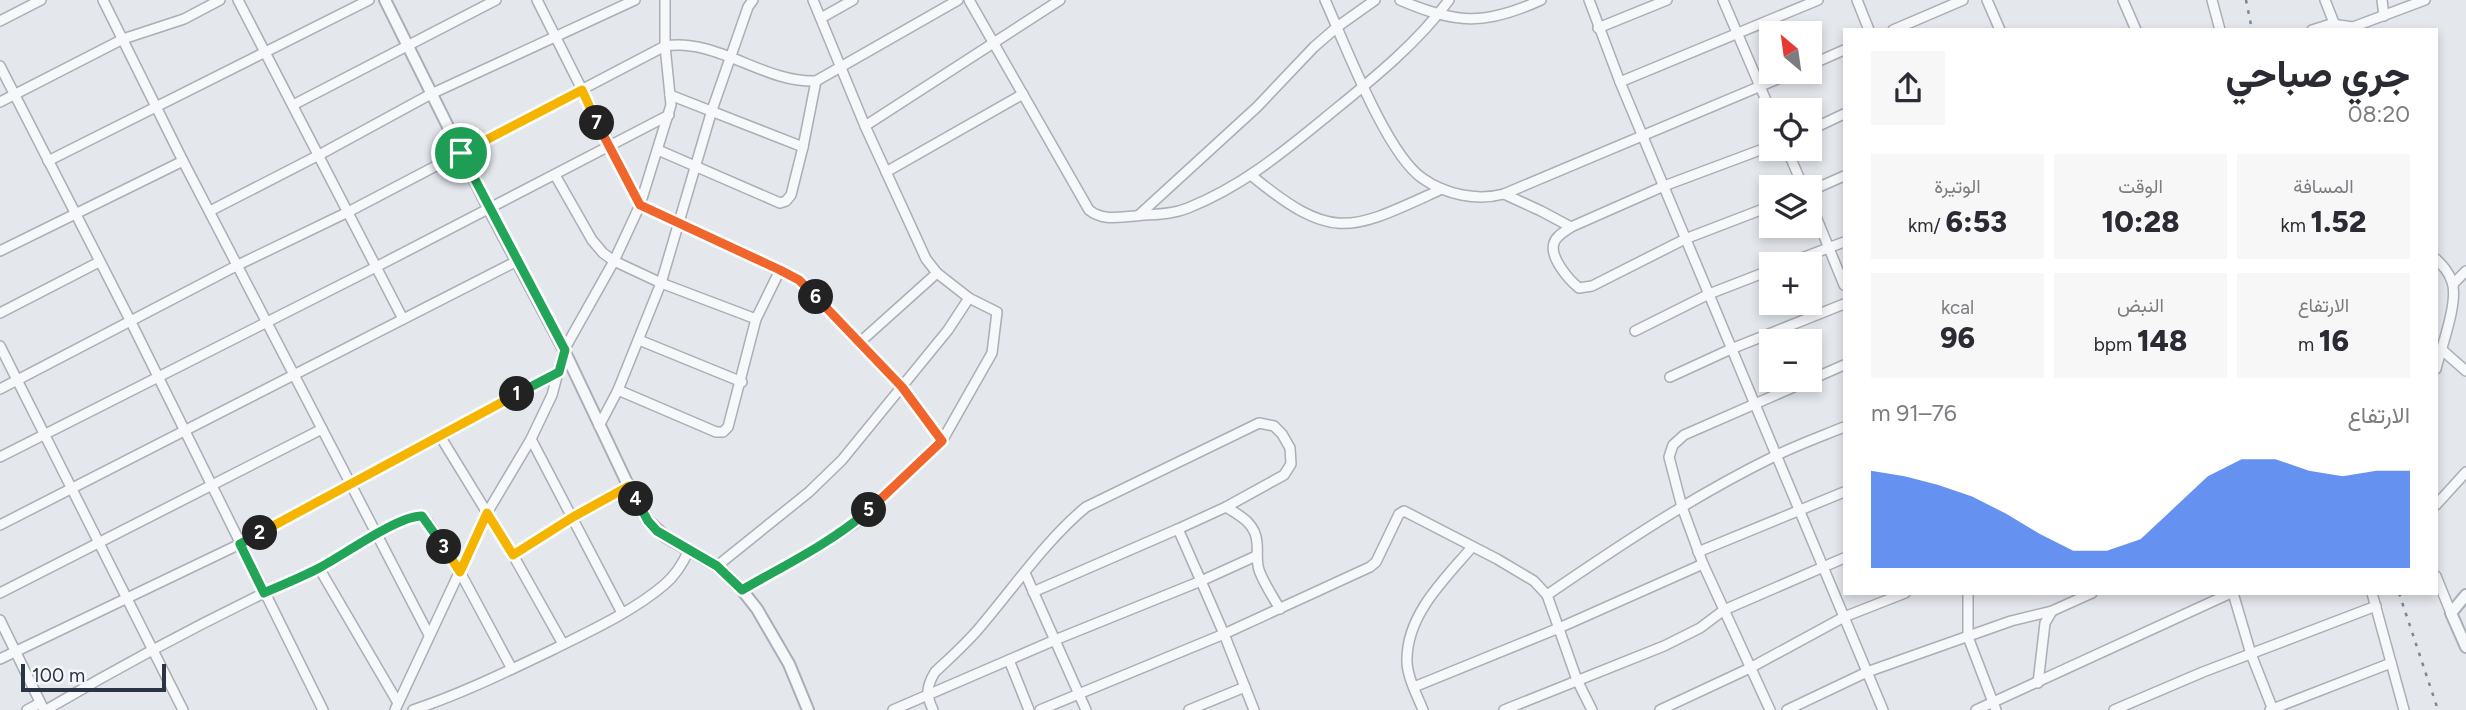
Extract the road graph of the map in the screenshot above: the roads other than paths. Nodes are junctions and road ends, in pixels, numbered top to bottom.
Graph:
1 (41, 0) edge
2 (103, 0) edge
3 (220, 0) edge
4 (238, 0) edge
5 (369, 0) edge
6 (385, 0) edge
7 (496, 0) edge
8 (537, 0) edge
9 (635, 0) edge
10 (664, 0) edge
11 (753, 0) edge
12 (813, 0) edge
13 (853, 0) edge
14 (958, 0) edge
15 (969, 0) edge
16 (1041, 0) edge
17 (1060, 0) edge
18 (1325, 0) edge
19 (1375, 0) edge
20 (1399, 0) edge
21 (1449, 0) edge
22 (1541, 0) edge
23 (1589, 0) edge
24 (1667, 0) edge
25 (1723, 0) edge
26 (1818, 0) edge
27 (1857, 0) edge
28 (1963, 0) edge
29 (1987, 0) edge
30 (2123, 0) edge
31 (2212, 0) edge
32 (2325, 0) edge
33 (2382, 0) edge
34 (2425, 0) edge
35 (1047, 9) junction
36 (1437, 16) junction
37 (2384, 16) junction
38 (821, 18) junction
39 (0, 21) edge
40 (1337, 26) junction
41 (2336, 27) edge
42 (1598, 28) junction
43 (1868, 28) edge
44 (1898, 28) edge
45 (1999, 28) edge
46 (2135, 28) edge
47 (2219, 28) edge
48 (1737, 33) junction
49 (555, 37) junction
50 (123, 39) junction
51 (995, 44) junction
52 (408, 45) junction
53 (665, 46) junction
54 (1843, 50) edge
55 (264, 51) junction
56 (730, 57) junction
57 (1822, 60) edge
58 (841, 65) junction
59 (0, 66) edge
60 (816, 81) junction
61 (1620, 82) junction
62 (1765, 84) edge
63 (1364, 86) junction
64 (1760, 86) junction
65 (582, 90) junction
66 (431, 94) junction
67 (1023, 94) junction
68 (14, 95) junction
69 (670, 95) junction
70 (1765, 98) edge
71 (0, 102) edge
72 (293, 104) junction
73 (156, 106) junction
74 (712, 110) junction
75 (1843, 114) edge
76 (669, 115) junction
77 (1822, 124) edge
78 (865, 126) junction
79 (1642, 136) junction
80 (609, 147) junction
81 (803, 147) junction
82 (658, 150) junction
83 (1759, 150) edge
84 (461, 153) junction
85 (319, 156) junction
86 (48, 160) junction
87 (183, 161) junction
88 (696, 167) junction
89 (886, 172) junction
90 (555, 175) junction
91 (1252, 176) junction
92 (1843, 176) edge
93 (1664, 186) junction
94 (1822, 186) edge
95 (1442, 189) junction
96 (1504, 194) junction
97 (640, 205) junction
98 (488, 207) junction
99 (209, 211) junction
100 (1759, 211) edge
101 (348, 212) junction
102 (74, 213) junction
103 (1139, 215) junction
104 (677, 224) junction
105 (1571, 228) junction
106 (1822, 231) edge
107 (1685, 239) junction
108 (1843, 242) edge
109 (1829, 248) junction
110 (0, 251) edge
111 (1818, 252) edge
112 (517, 261) junction
113 (614, 261) junction
114 (2438, 261) edge
115 (99, 262) junction
116 (237, 264) junction
117 (376, 267) junction
118 (780, 270) junction
119 (2466, 271) edge
120 (937, 273) junction
121 (1759, 275) edge
122 (661, 283) junction
123 (1843, 283) edge
124 (2454, 284) junction
125 (1709, 294) junction
126 (970, 298) junction
127 (1843, 303) edge
128 (0, 313) edge
129 (402, 319) junction
130 (756, 319) junction
131 (130, 320) junction
132 (267, 321) junction
133 (1636, 331) dead end
134 (639, 340) junction
135 (859, 343) junction
136 (0, 346) edge
137 (1731, 349) junction
138 (2441, 349) junction
139 (565, 350) junction
140 (2438, 361) edge
141 (1843, 365) edge
142 (2466, 371) edge
143 (559, 372) junction
144 (293, 374) junction
145 (157, 376) junction
146 (1670, 377) dead end
147 (18, 380) junction
148 (742, 382) junction
149 (902, 387) junction
150 (0, 389) edge
151 (618, 390) junction
152 (1754, 403) junction
153 (599, 426) junction
154 (1843, 427) edge
155 (322, 429) junction
156 (184, 430) junction
157 (46, 434) junction
158 (440, 436) junction
159 (531, 439) junction
160 (942, 441) junction
161 (1776, 455) junction
162 (0, 457) edge
163 (2466, 472) edge
164 (351, 483) junction
165 (629, 486) junction
166 (71, 487) junction
167 (212, 487) junction
168 (1843, 492) edge
169 (2438, 503) edge
170 (1226, 507) junction
171 (1682, 507) junction
172 (1800, 511) junction
173 (487, 513) junction
174 (573, 517) junction
175 (0, 525) edge
176 (1178, 530) junction
177 (377, 534) junction
178 (98, 542) junction
179 (240, 544) junction
180 (1472, 547) junction
181 (690, 550) junction
182 (1698, 552) junction
183 (513, 555) junction
184 (1256, 556) junction
185 (1843, 558) edge
186 (1703, 564) junction
187 (717, 566) junction
188 (1823, 567) junction
189 (319, 568) junction
190 (460, 572) junction
191 (1025, 573) junction
192 (1200, 581) junction
193 (2438, 581) edge
194 (742, 590) junction
195 (1033, 592) junction
196 (0, 593) edge
197 (264, 593) junction
198 (1547, 595) junction
199 (1900, 595) edge
200 (1968, 595) edge
201 (2088, 595) edge
202 (2228, 595) edge
203 (2233, 595) edge
204 (2373, 595) edge
205 (2466, 595) edge
206 (125, 597) junction
207 (2376, 606) junction
208 (1280, 609) junction
209 (1724, 610) junction
210 (2052, 611) junction
211 (622, 613) junction
212 (2451, 613) junction
213 (1844, 617) junction
214 (0, 621) edge
215 (1559, 628) junction
216 (1224, 634) junction
217 (429, 635) junction
218 (1968, 638) junction
219 (1055, 640) junction
220 (563, 644) junction
221 (2466, 647) edge
222 (154, 650) junction
223 (15, 652) junction
224 (2251, 654) junction
225 (0, 659) edge
226 (1009, 660) junction
227 (2392, 663) junction
228 (1750, 668) junction
229 (512, 669) junction
230 (1867, 672) junction
231 (1577, 680) junction
232 (2038, 683) junction
233 (1245, 687) junction
234 (1414, 687) junction
235 (1079, 693) junction
236 (926, 695) junction
237 (397, 706) edge
238 (1995, 706) edge
239 (43, 708) edge
240 (27, 710) edge
241 (183, 710) edge
242 (323, 710) edge
243 (413, 710) edge
244 (808, 710) edge
245 (893, 710) edge
246 (933, 710) edge
247 (1029, 710) edge
248 (1040, 710) edge
249 (1086, 710) edge
250 (1189, 710) edge
251 (1254, 710) edge
252 (1423, 710) edge
253 (1504, 710) edge
254 (1592, 710) edge
255 (1660, 710) edge
256 (1770, 710) edge
257 (1787, 710) edge
258 (1882, 710) edge
259 (1976, 710) edge
260 (2114, 710) edge
261 (2272, 710) edge
262 (2404, 710) edge

1 - 39 street
2 - 50 street
3 - 50 street
4 - 55 street
5 - 55 street
6 - 52 street
7 - 52 street
8 - 49 street
9 - 49 street
10 - 53 street
11 - 56 street
12 - 38 street
13 - 38 street
14 - 58 street
15 - 51 street
16 - 35 street
17 - 35 street
18 - 40 street
19 - 40 street
20 - 36 street
21 - 36 street
22 - 36 street
23 - 42 street
24 - 42 street
25 - 48 street
26 - 48 street
27 - 43 street
28 - 44 street
29 - 45 street
30 - 46 street
31 - 47 street
32 - 41 street
33 - 37 street
34 - 37 street
35 - 51 street
36 - 63 street
37 - 41 street
38 - 58 street
40 - 63 street
40 - 103 street
42 - 61 street
48 - 61 street
48 - 64 street
49 - 65 street
49 - 66 street
50 - 68 street
50 - 73 street
51 - 67 street
51 - 78 street
52 - 66 street
52 - 72 street
53 - 56 street
53 - 65 street
53 - 69 street
54 - 57 street
55 - 72 street
55 - 73 street
56 - 60 street
56 - 74 street
58 - 60 street
58 - 78 street
59 - 68 street
60 - 81 street
61 - 79 street
62 - 64 street
63 - 91 street
63 - 95 street
64 - 70 street
64 - 79 street
65 - 80 street
65 - 84 street
66 - 84 street
66 - 85 street
67 - 89 street
67 - 103 street
68 - 71 street
68 - 86 street
69 - 74 street
69 - 76 street
72 - 85 street
73 - 86 street
73 - 87 street
74 - 81 street
74 - 88 street
75 - 77 street
76 - 80 street
76 - 82 street
78 - 89 street
79 - 93 street
79 - 96 street
80 - 90 street
80 - 97 street
81 - 88 street
82 - 88 street
82 - 97 street
83 - 93 street
84 - 98 street
84 - 101 street
85 - 99 street
85 - 101 street
86 - 102 street
87 - 99 street
87 - 102 street
88 - 104 street
89 - 120 street
90 - 98 street
90 - 113 street
91 - 95 street
91 - 103 street
92 - 94 street
93 - 105 street
93 - 107 street
95 - 96 street
96 - 105 street
97 - 104 street
97 - 113 street
98 - 112 street
98 - 117 street
99 - 116 street
100 - 107 street
101 - 116 street
101 - 117 street
102 - 110 street
102 - 115 street
104 - 118 street
104 - 122 street
105 - 107 street
106 - 109 street
107 - 125 street
108 - 109 street
109 - 111 street
109 - 123 street
112 - 129 street
112 - 139 street
113 - 122 street
113 - 139 street
114 - 124 street
115 - 128 street
115 - 131 street
116 - 131 street
116 - 132 street
117 - 129 street
117 - 132 street
118 - 130 street
118 - 135 street
119 - 124 street
120 - 126 street
120 - 135 street
121 - 125 street
122 - 130 street
122 - 134 street
124 - 138 street
125 - 133 street
125 - 137 street
126 - 149 street
126 - 160 street
127 - 137 street
129 - 144 street
130 - 148 street
131 - 145 street
131 - 147 street
132 - 144 street
132 - 145 street
134 - 148 street
134 - 151 street
135 - 149 street
136 - 147 street
137 - 146 street
137 - 152 street
138 - 140 street
138 - 142 street
139 - 143 street
139 - 153 street
141 - 152 street
143 - 158 street
143 - 159 street
144 - 155 street
144 - 156 street
145 - 156 street
145 - 157 street
147 - 150 street
147 - 157 street
148 - 151 street
149 - 160 street
149 - 187 street
151 - 153 street
152 - 161 street
152 - 171 street
153 - 165 street
154 - 161 street
155 - 164 street
155 - 167 street
156 - 166 street
156 - 167 street
157 - 162 street
157 - 166 street
158 - 164 street
158 - 173 street
159 - 173 street
159 - 174 street
160 - 194 street
161 - 171 street
161 - 172 street
163 - 169 street
164 - 177 street
164 - 179 street
165 - 174 street
165 - 181 street
166 - 175 street
166 - 178 street
167 - 178 street
167 - 179 street
168 - 172 street
170 - 176 street
170 - 184 street
170 - 191 street
171 - 182 street
171 - 198 street
172 - 182 street
172 - 188 street
173 - 183 street
173 - 190 street
174 - 183 street
174 - 211 street
176 - 192 street
176 - 195 street
177 - 189 street
177 - 190 street
177 - 217 street
178 - 196 street
178 - 206 street
179 - 197 street
179 - 206 street
180 - 198 street
180 - 208 street
180 - 234 street
181 - 187 street
181 - 211 street
182 - 186 street
183 - 220 street
184 - 192 street
184 - 208 street
185 - 188 street
186 - 209 street
186 - 215 street
187 - 194 street
188 - 209 street
188 - 213 street
189 - 197 street
189 - 237 street
190 - 217 street
190 - 229 street
191 - 195 street
191 - 236 street
192 - 216 street
192 - 219 street
193 - 212 street
194 - 244 street
195 - 219 street
197 - 222 street
197 - 242 street
198 - 215 street
199 - 213 street
200 - 218 street
201 - 210 street
202 - 232 street
203 - 224 street
204 - 207 street
205 - 212 street
206 - 222 street
206 - 223 street
207 - 224 street
207 - 227 street
208 - 216 street
209 - 228 street
209 - 231 street
210 - 218 street
210 - 232 street
211 - 220 street
212 - 221 street
213 - 228 street
213 - 230 street
214 - 223 street
215 - 231 street
215 - 234 street
216 - 233 street
216 - 235 street
217 - 237 street
218 - 230 street
218 - 238 street
219 - 226 street
219 - 235 street
220 - 229 street
222 - 239 street
222 - 241 street
223 - 225 street
223 - 239 street
224 - 260 street
224 - 261 street
226 - 236 street
226 - 247 street
227 - 261 street
227 - 262 street
228 - 255 street
228 - 256 street
229 - 243 street
230 - 257 street
230 - 258 street
231 - 253 street
231 - 254 street
232 - 238 street
233 - 250 street
233 - 251 street
234 - 252 street
235 - 248 street
235 - 249 street
236 - 245 street
236 - 246 street
238 - 259 street
239 - 240 street

